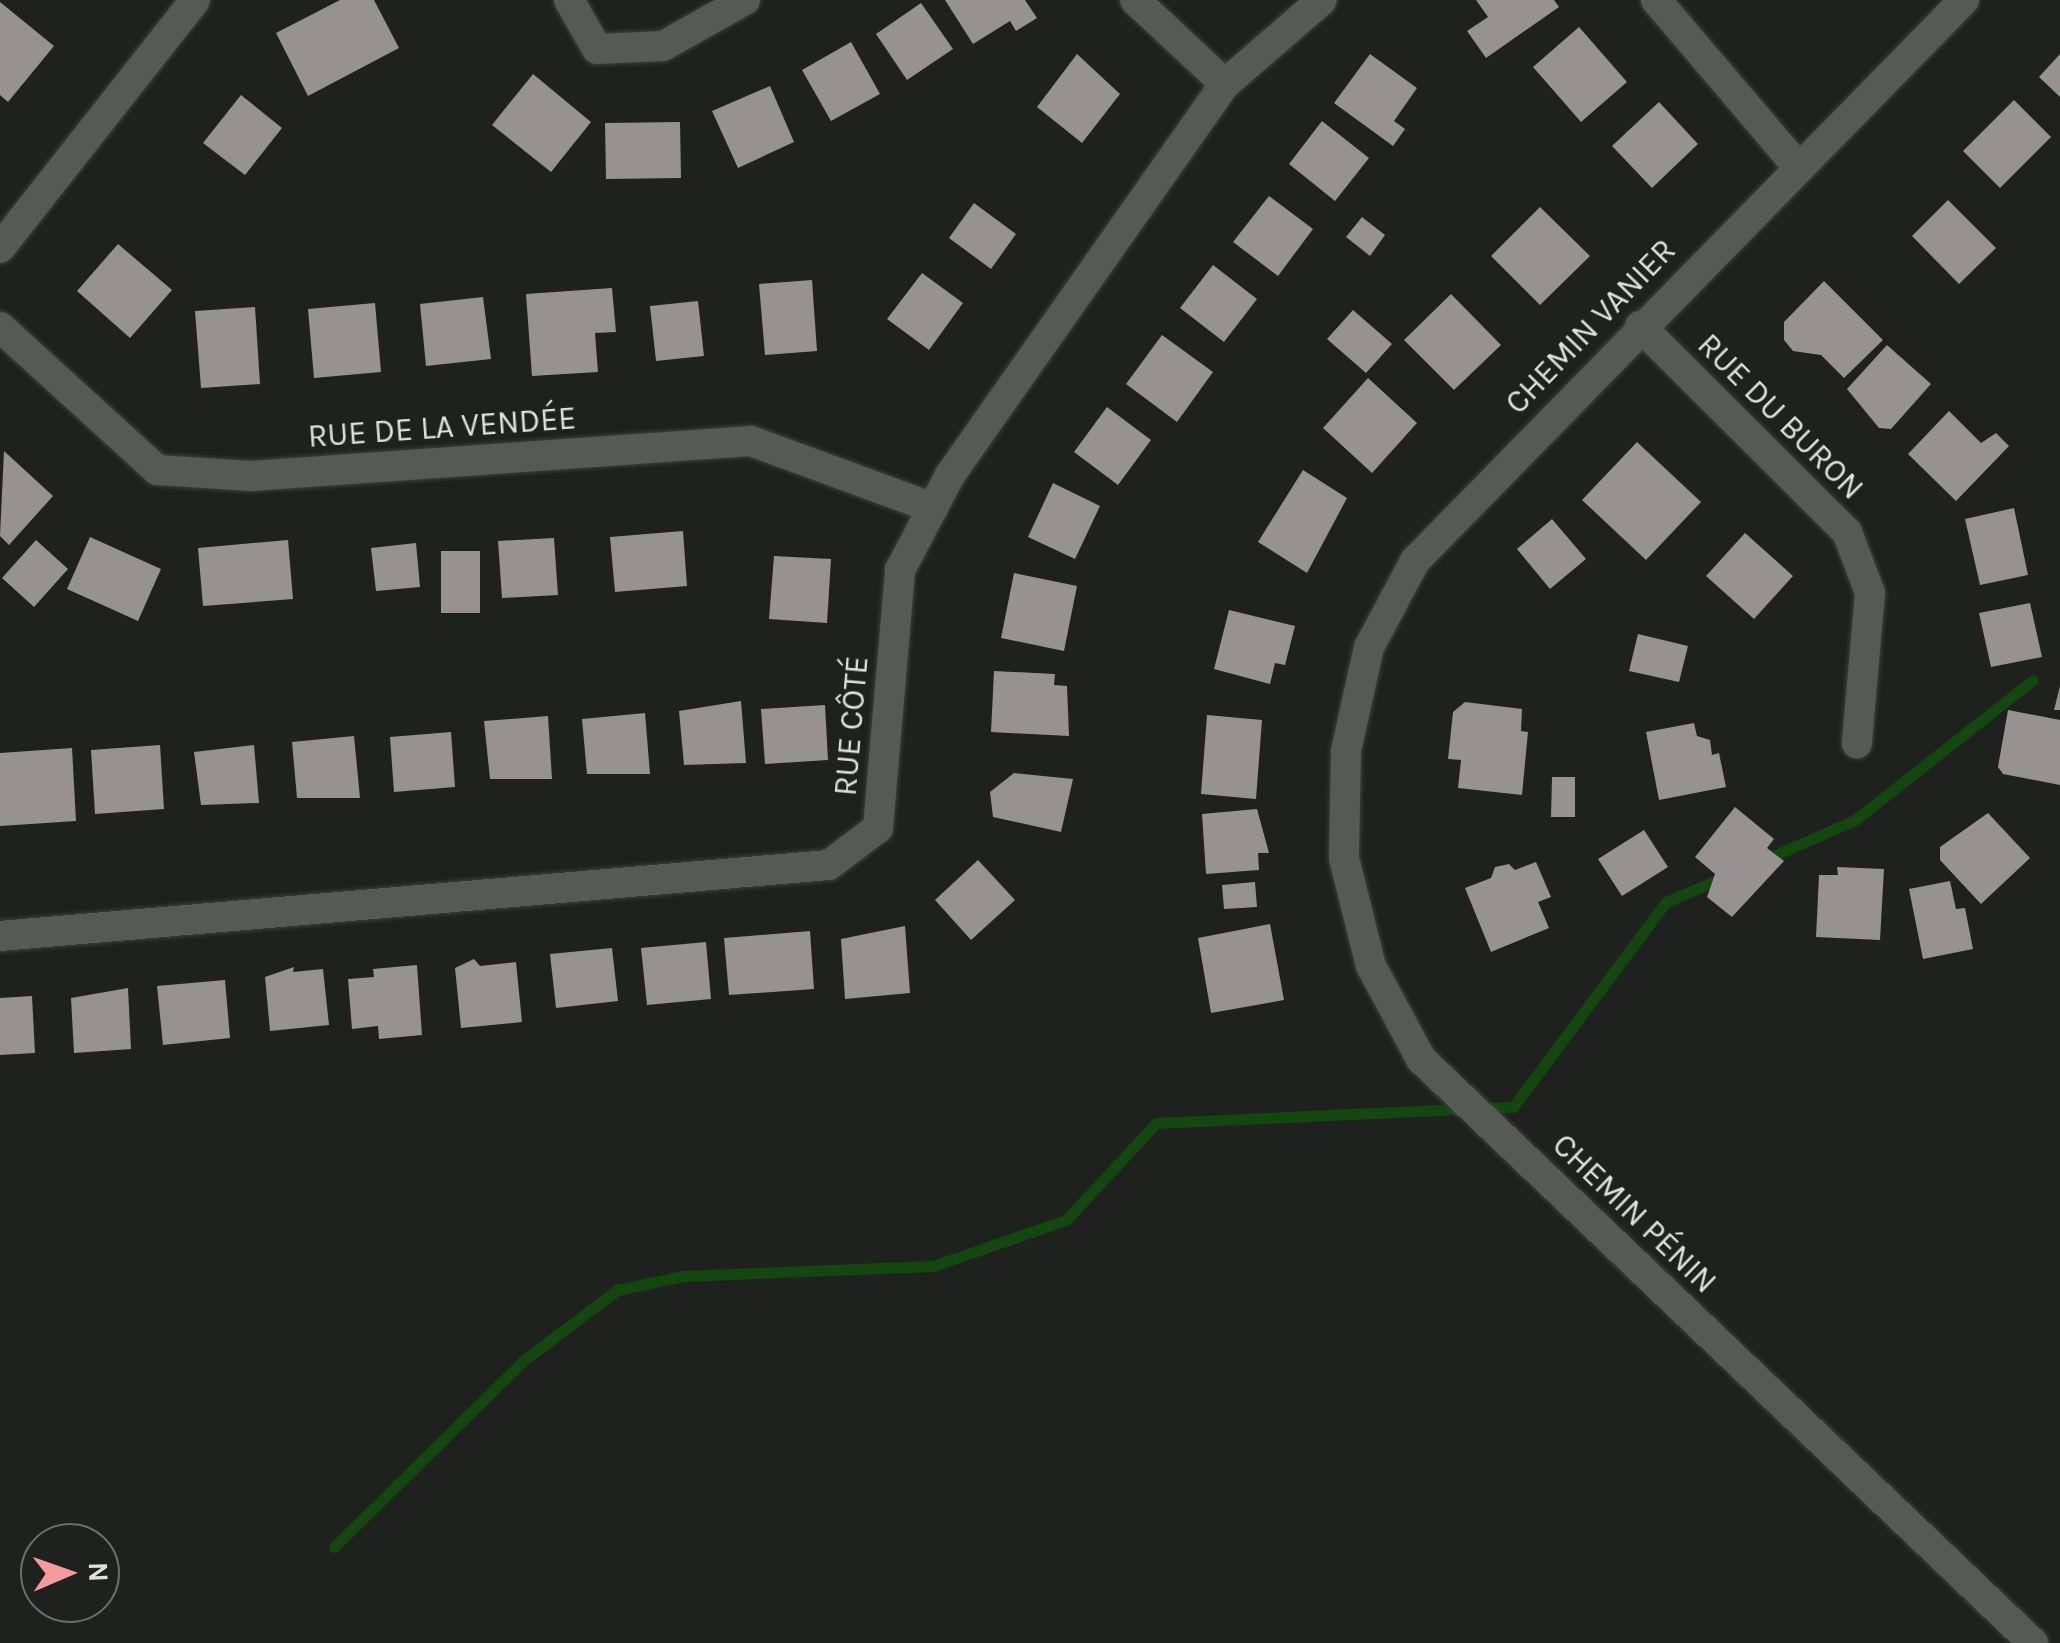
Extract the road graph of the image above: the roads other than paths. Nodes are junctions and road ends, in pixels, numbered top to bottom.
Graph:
1 (194, 0) edge
2 (569, 0) edge
3 (745, 0) edge
4 (1135, 0) edge
5 (1322, 0) edge
6 (1656, 0) edge
7 (1964, 0) edge
8 (1225, 84) junction
9 (1798, 167) junction
10 (0, 248) edge
11 (1640, 326) junction
12 (0, 327) edge
13 (933, 508) junction
14 (1856, 743) dead end
15 (1346, 751) joint
16 (0, 936) edge
17 (2034, 1643) edge

1 - 10 street
2 - 3 street
4 - 8 street
5 - 8 street, RUE CÔTÉ
6 - 9 street
7 - 9 street, CHEMIN VANIER
8 - 13 street, RUE CÔTÉ
9 - 11 street, CHEMIN VANIER
11 - 14 street, RUE DU BURON
11 - 15 street, CHEMIN VANIER
12 - 13 street, RUE DE LA VENDÉE
13 - 16 street, RUE CÔTÉ
15 - 17 street, CHEMIN PÉNIN

